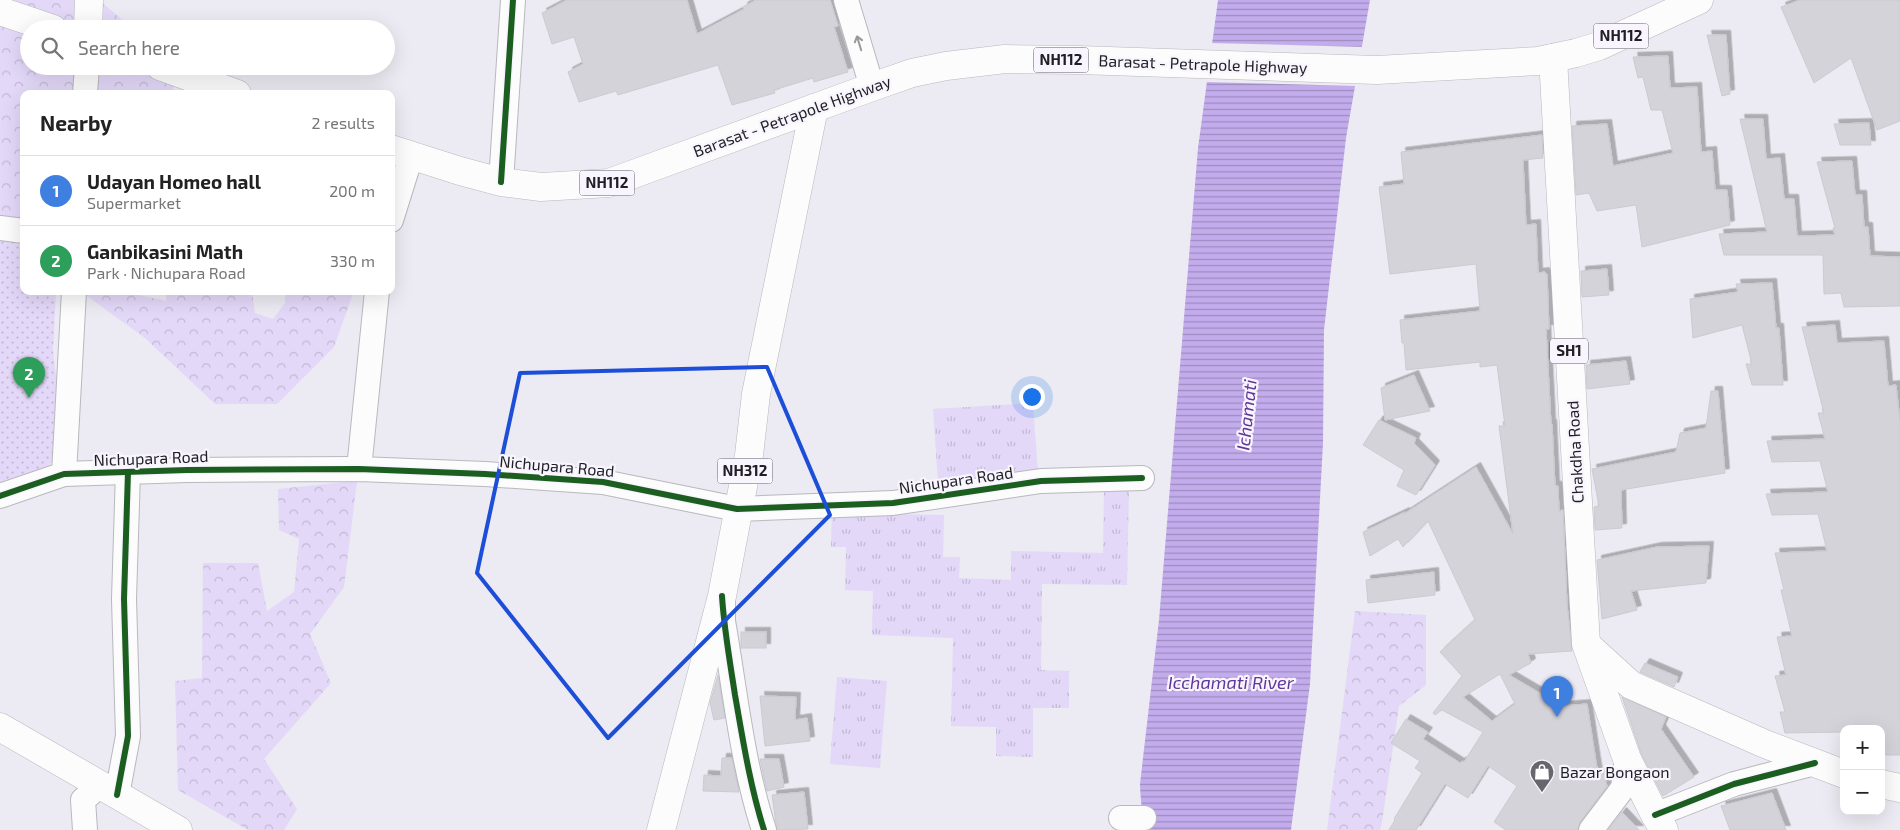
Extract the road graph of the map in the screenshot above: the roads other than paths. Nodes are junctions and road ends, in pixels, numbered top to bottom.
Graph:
1 (89, 0) edge
2 (513, 0) edge
3 (846, 0) edge
4 (1699, 0) edge
5 (0, 11) edge
6 (26, 20) edge
7 (88, 20) edge
8 (1553, 58) junction
9 (86, 75) edge
10 (185, 75) edge
11 (872, 87) junction
12 (85, 90) edge
13 (226, 90) edge
14 (814, 108) junction
15 (401, 153) edge
16 (501, 182) junction
17 (395, 193) edge
18 (0, 228) edge
19 (20, 230) edge
20 (74, 295) edge
21 (377, 295) edge
22 (359, 469) junction
23 (128, 472) junction
24 (64, 474) junction
25 (1142, 478) dead end
26 (0, 496) edge
27 (737, 509) junction
28 (722, 596) junction
29 (1586, 644) junction
30 (0, 727) edge
31 (1627, 759) junction
32 (1815, 763) junction
33 (1840, 772) edge
34 (1885, 785) edge
35 (1900, 788) edge
36 (108, 790) junction
37 (1659, 823) edge
38 (85, 830) edge
39 (178, 830) edge
40 (661, 830) edge
41 (764, 830) edge
42 (1591, 830) edge

1 - 7 main road
2 - 16 street
11 -> 3 street
4 - 8 main road, Barasat - Petrapole Highway / NH112
5 - 6 main road
8 - 11 main road, Barasat - Petrapole Highway / NH112
8 - 29 main road, Chakdha Road / SH1
9 - 12 street
10 - 13 main road
11 - 14 main road, Barasat - Petrapole Highway / NH112
14 - 16 main road, Barasat - Petrapole Highway / NH112
14 - 27 main road, NH312
15 - 16 main road, Barasat - Petrapole Highway / NH112
15 - 17 street
18 - 19 street
20 - 24 street
21 - 22 street
22 - 23 street, Nichupara Road
22 - 27 street, Nichupara Road
23 - 24 street, Nichupara Road
23 - 36 street
24 - 26 street, Nichupara Road
25 - 27 street, Nichupara Road
27 - 28 main road, NH312
28 - 40 main road, NH312
28 - 41 street
29 - 31 main road, Chakdha Road / SH1
29 - 32 main road
30 - 36 main road
31 - 37 main road, Chakdha Road / SH1
31 - 42 street
32 - 33 main road
32 - 37 street
34 - 35 main road
36 - 38 street
36 - 39 main road

